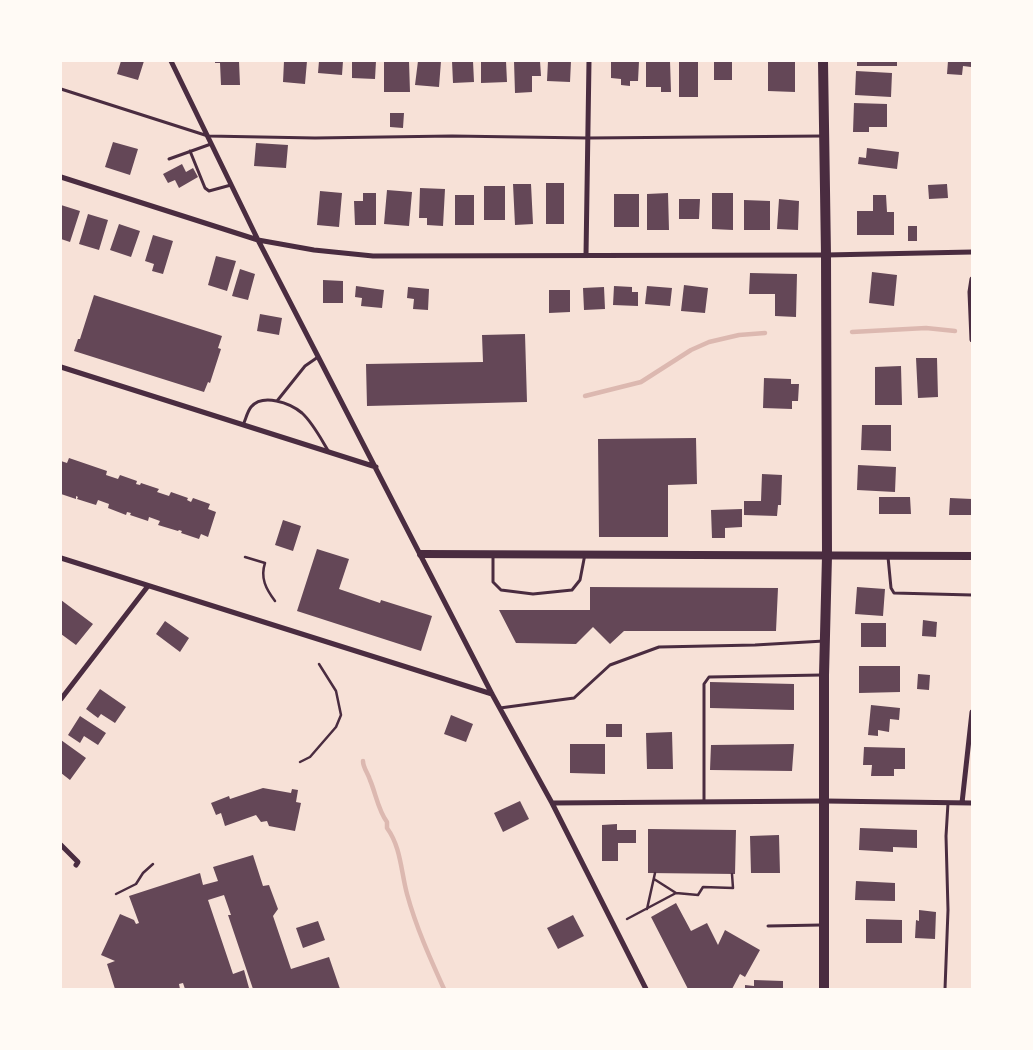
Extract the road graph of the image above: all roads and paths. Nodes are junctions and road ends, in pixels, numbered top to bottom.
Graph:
1 (171, 61) edge
2 (589, 61) edge
3 (823, 61) edge
4 (61, 89) edge
5 (208, 136) junction
6 (824, 136) junction
7 (588, 138) junction
8 (211, 144) junction
9 (190, 152) junction
10 (169, 159) dead end
11 (61, 177) edge
12 (231, 185) junction
13 (258, 240) junction
14 (972, 252) edge
15 (586, 255) junction
16 (826, 255) junction
17 (972, 278) edge
18 (972, 340) edge
19 (319, 357) junction
20 (61, 367) edge
21 (277, 401) junction
22 (243, 425) junction
23 (329, 452) junction
24 (376, 468) junction
25 (493, 553) junction
26 (421, 554) junction
27 (586, 554) junction
28 (827, 556) junction
29 (888, 556) junction
30 (972, 556) edge
31 (245, 557) dead end
32 (61, 558) edge
33 (148, 586) junction
34 (972, 595) edge
35 (275, 601) dead end
36 (824, 641) junction
37 (318, 664) dead end
38 (824, 675) junction
39 (492, 694) junction
40 (61, 699) edge
41 (500, 708) junction
42 (972, 712) edge
43 (300, 762) dead end
44 (825, 801) junction
45 (704, 802) junction
46 (948, 802) junction
47 (552, 803) junction
48 (962, 803) junction
49 (972, 803) edge
50 (61, 845) edge
51 (76, 864) dead end
52 (153, 864) dead end
53 (655, 873) dead end
54 (732, 874) dead end
55 (654, 879) junction
56 (676, 893) junction
57 (116, 894) dead end
58 (646, 909) junction
59 (627, 919) dead end
60 (824, 925) junction
61 (768, 926) dead end
62 (646, 989) edge
63 (824, 989) edge
64 (945, 989) edge

1 - 5 street
2 - 7 street
3 - 6 main road
4 - 5 lane
5 - 7 lane
5 - 8 street
6 - 7 lane
6 - 16 main road
7 - 15 street
8 - 9 lane
8 - 12 street
9 - 10 lane
9 - 12 lane
11 - 13 street
12 - 13 street
13 - 15 street
13 - 19 street
14 - 16 street
15 - 16 street
16 - 28 main road
17 - 18 street
19 - 21 lane
19 - 24 street
20 - 22 street
21 - 22 lane
21 - 23 lane
22 - 23 street
23 - 24 street
24 - 26 street
25 - 26 street
25 - 27 street
25 - 27 lane
26 - 39 street
27 - 28 street
28 - 29 street
28 - 36 main road
29 - 30 street
29 - 34 lane
31 - 35 path
32 - 33 street
33 - 39 street
33 - 40 street
36 - 38 main road
36 - 41 lane
37 - 43 path
38 - 44 main road
38 - 45 lane
39 - 41 street
41 - 47 street
42 - 48 street
44 - 45 street
44 - 46 street
44 - 60 main road
45 - 47 street
46 - 48 street
46 - 64 lane
47 - 62 street
48 - 49 street
50 - 51 street
52 - 57 path
53 - 55 path
54 - 56 path
55 - 56 path
55 - 58 path
56 - 58 path
58 - 59 path
60 - 61 lane
60 - 63 main road

